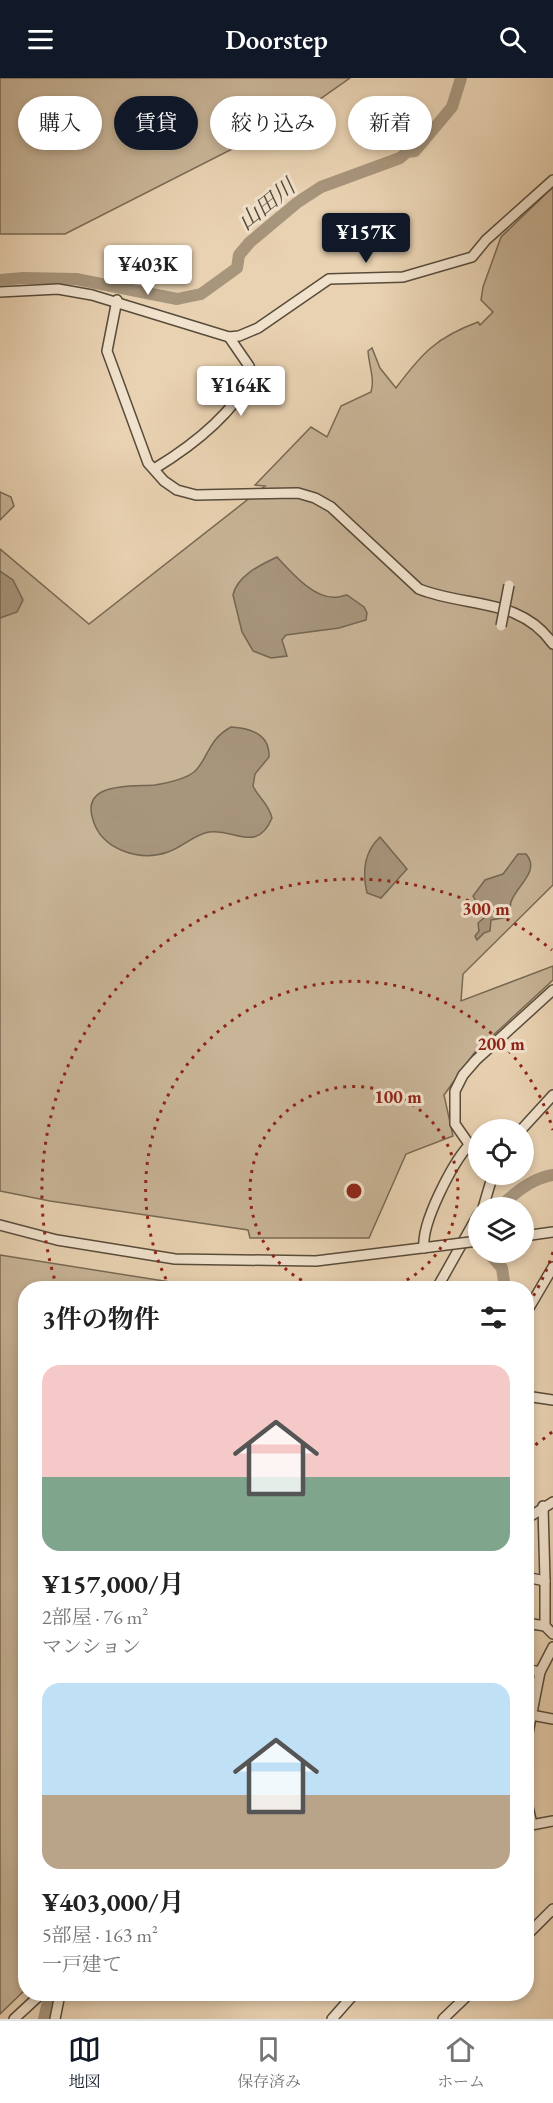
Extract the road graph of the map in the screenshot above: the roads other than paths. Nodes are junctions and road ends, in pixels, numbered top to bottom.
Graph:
1 (553, 180) edge
2 (0, 292) edge
3 (117, 300) junction
4 (229, 337) junction
5 (154, 469) junction
6 (509, 585) dead end
7 (501, 626) dead end
8 (553, 644) edge
9 (553, 990) edge
10 (553, 1095) edge
11 (531, 1119) edge
12 (468, 1141) edge
13 (468, 1146) edge
14 (0, 1225) edge
15 (553, 1232) edge
16 (468, 1233) edge
17 (534, 1235) edge
18 (468, 1242) edge
19 (427, 1247) junction
20 (553, 1267) edge
21 (441, 1281) edge
22 (534, 1300) edge
23 (534, 1397) edge
24 (553, 1400) edge
25 (553, 1502) edge
26 (543, 1506) junction
27 (534, 1513) edge
28 (534, 1579) edge
29 (545, 1581) junction
30 (534, 1624) edge
31 (545, 1626) junction
32 (553, 1634) edge
33 (553, 1647) edge
34 (534, 1671) edge
35 (540, 1672) junction
36 (534, 1695) edge
37 (534, 1715) edge
38 (553, 1719) edge
39 (553, 1821) edge
40 (534, 1824) edge
41 (553, 1909) edge
42 (534, 1928) edge
43 (33, 2001) edge
44 (59, 2001) edge
45 (348, 2001) edge
46 (462, 2001) edge
47 (14, 2019) edge
48 (55, 2019) edge
49 (332, 2019) edge
50 (443, 2019) edge

1 - 4 street
2 - 3 street
3 - 4 street
3 - 5 street
4 - 5 street
5 - 8 street
6 - 7 street, bridge
9 - 12 street
10 - 11 street
13 - 19 street
14 - 19 street
15 - 17 street
16 - 21 street
18 - 19 street, bridge
20 - 22 street
23 - 24 street
25 - 26 street
26 - 27 street
26 - 29 street
28 - 29 street
29 - 31 street
30 - 31 street
31 - 32 street
33 - 35 street
34 - 35 street
35 - 36 street
37 - 38 street
39 - 40 street
41 - 42 street
43 - 47 street
44 - 48 street
45 - 49 street
46 - 50 street

